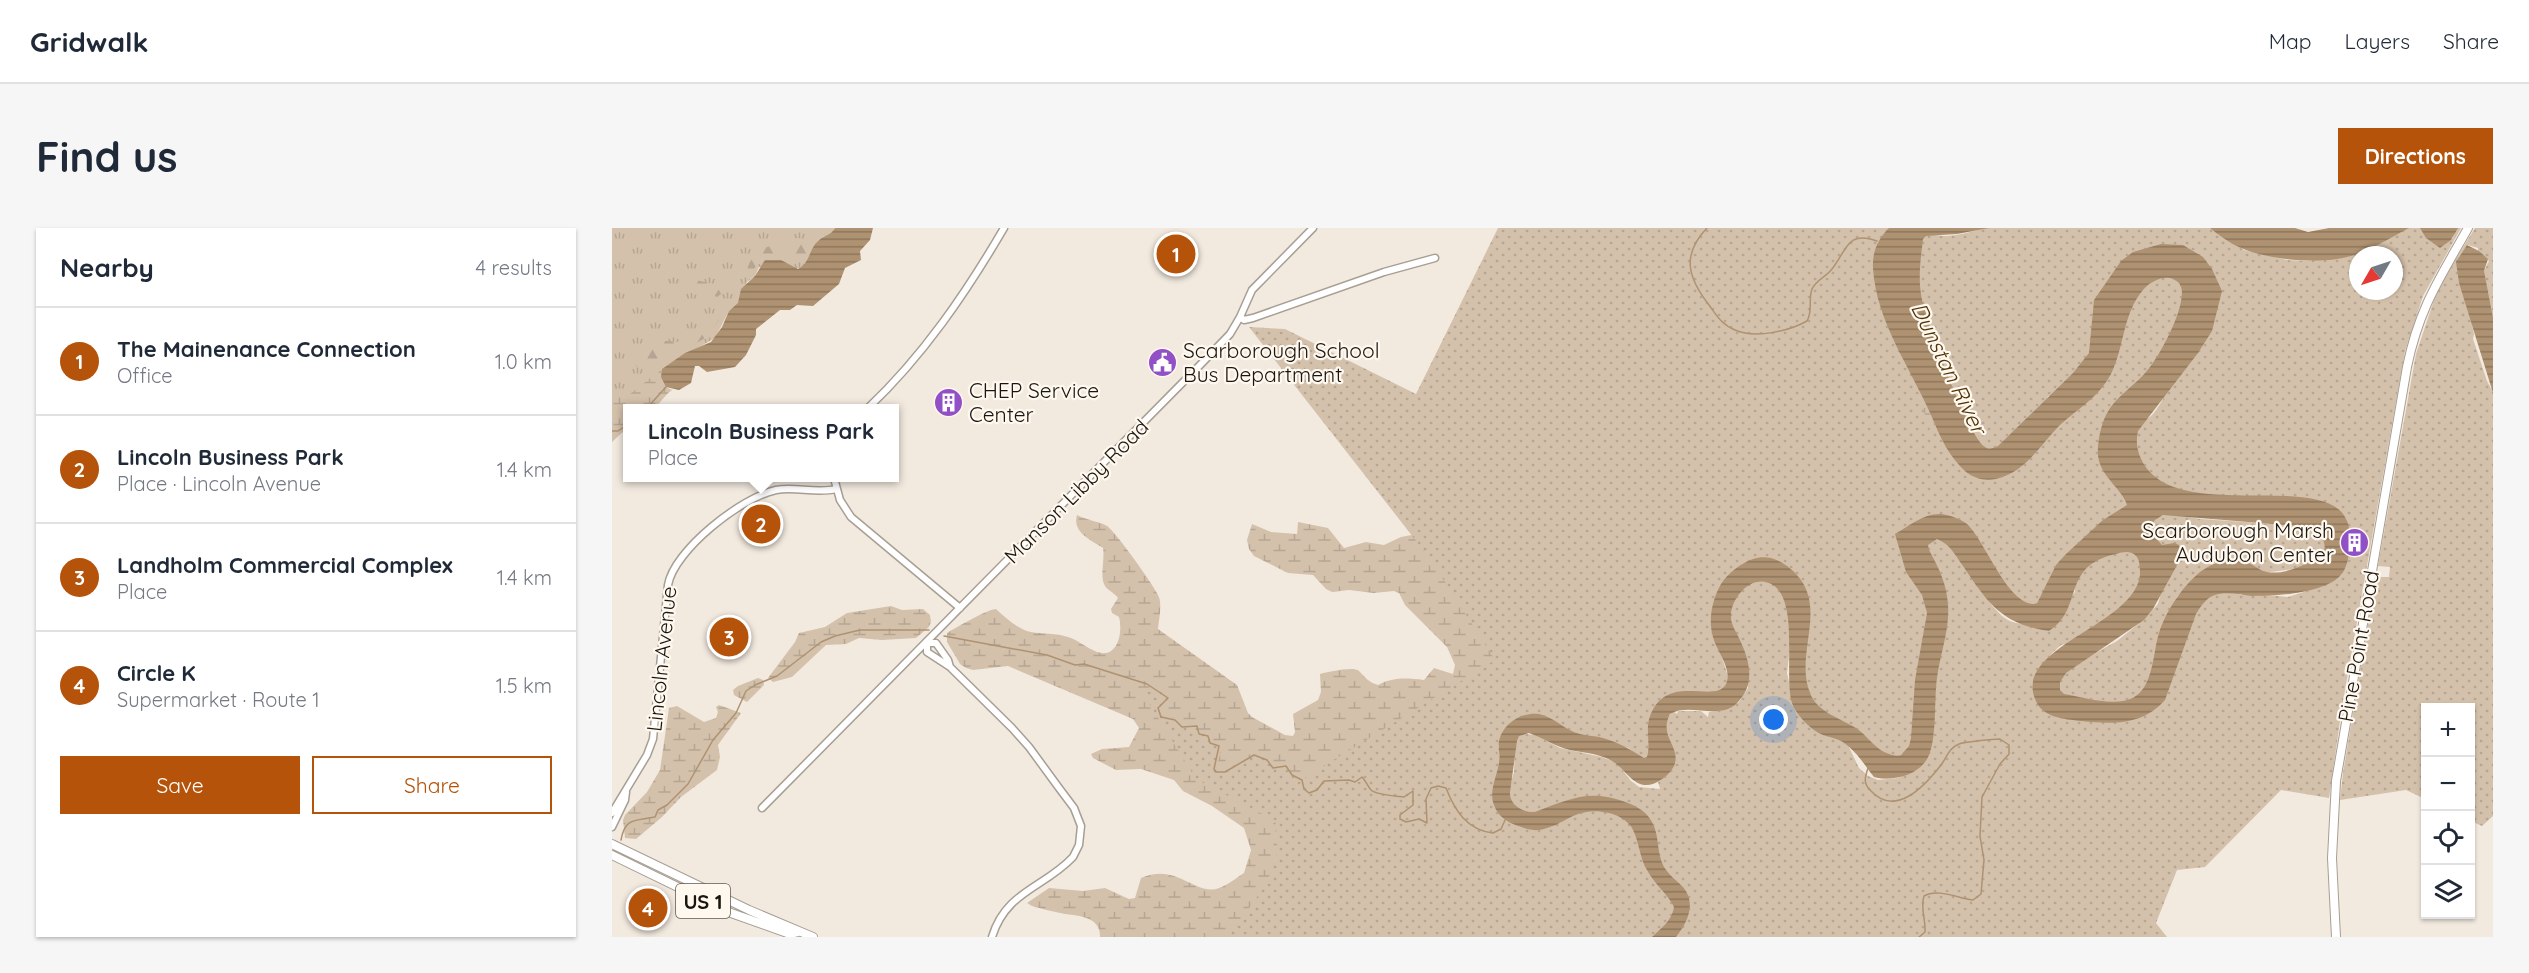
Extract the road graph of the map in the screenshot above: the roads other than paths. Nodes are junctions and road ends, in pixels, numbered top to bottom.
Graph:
1 (1004, 228) edge
2 (1313, 228) edge
3 (2469, 228) edge
4 (1435, 258) dead end
5 (1240, 317) junction
6 (872, 404) edge
7 (835, 482) edge
8 (836, 489) junction
9 (960, 608) junction
10 (927, 643) junction
11 (950, 667) junction
12 (626, 792) junction
13 (762, 808) dead end
14 (612, 813) edge
15 (612, 827) edge
16 (612, 844) edge
17 (612, 855) edge
18 (623, 861) junction
19 (612, 862) edge
20 (798, 932) junction
21 (813, 937) edge
22 (992, 937) edge
23 (2336, 937) edge

1 - 6 street
2 - 5 street, Manson Libby Road
3 - 23 main road, Pine Point Road
4 - 5 street
5 - 9 street, Manson Libby Road
7 - 8 street
8 - 9 street
8 - 12 street, Lincoln Avenue
9 - 10 street, Manson Libby Road
10 - 11 street
10 - 11 street
10 - 13 street, Manson Libby Road
11 - 22 street
12 - 14 street, Lincoln Avenue
12 - 15 street, Lincoln Avenue
16 - 20 main road, US 1
17 - 18 main road, US 1
18 - 19 main road
18 - 20 main road, US 1
20 - 21 main road, US 1

